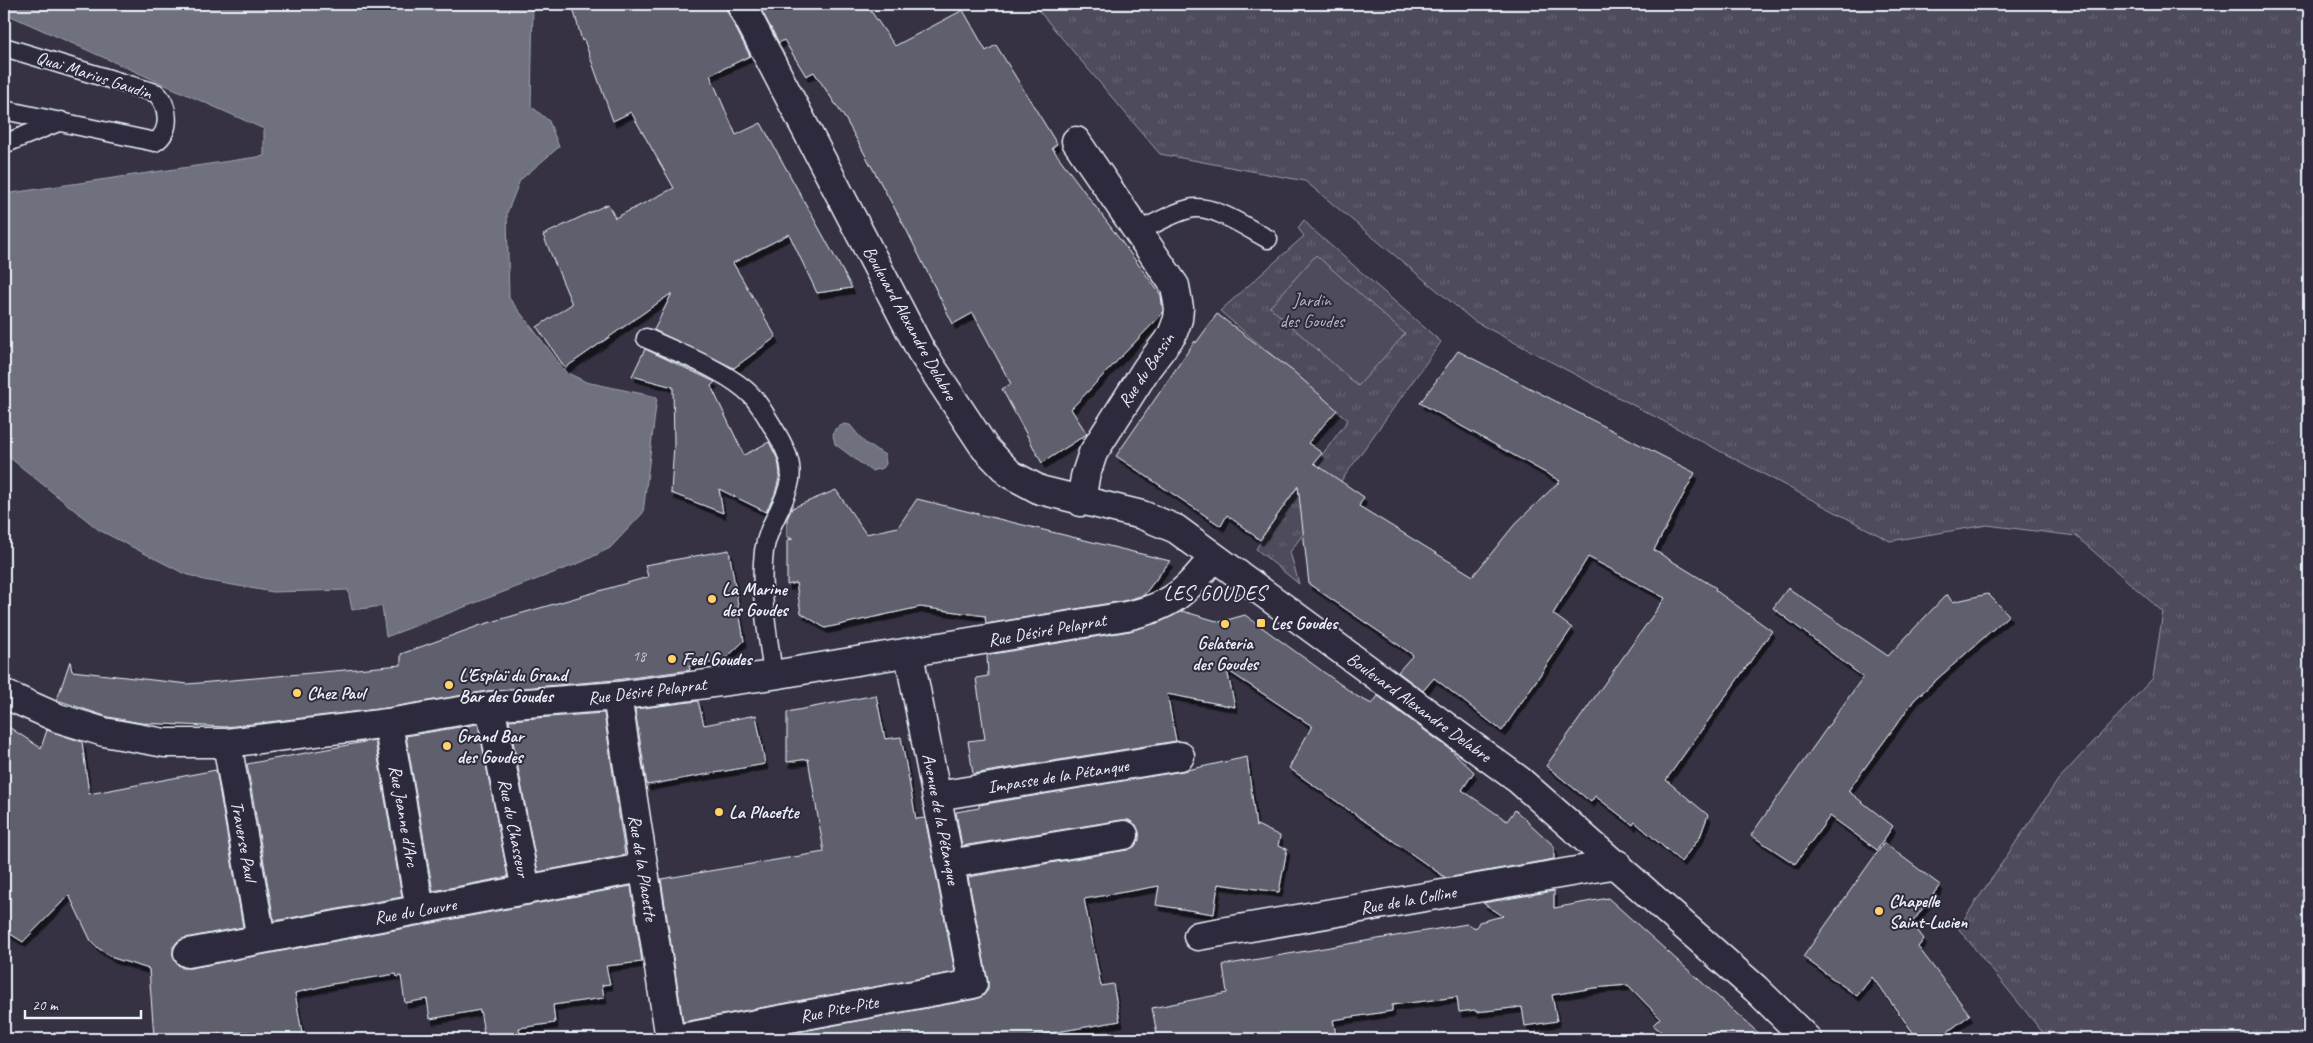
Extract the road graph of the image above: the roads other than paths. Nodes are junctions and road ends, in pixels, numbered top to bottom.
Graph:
1 (741, 4) edge
2 (4, 46) edge
3 (4, 110) edge
4 (61, 121) junction
5 (1076, 141) dead end
6 (4, 144) edge
7 (1139, 231) junction
8 (1268, 238) dead end
9 (646, 338) dead end
10 (1081, 502) junction
11 (1214, 557) junction
12 (909, 654) junction
13 (773, 675) junction
14 (4, 694) edge
15 (617, 696) junction
16 (490, 706) junction
17 (388, 723) junction
18 (227, 743) junction
19 (1180, 756) dead end
20 (937, 796) junction
21 (1124, 835) dead end
22 (949, 864) junction
23 (1617, 864) junction
24 (642, 868) junction
25 (526, 890) junction
26 (420, 910) junction
27 (1198, 936) dead end
28 (261, 939) junction
29 (188, 953) dead end
30 (973, 984) joint
31 (670, 1039) edge
32 (676, 1039) edge
33 (1807, 1039) edge

1 - 10 street, Boulevard Alexandre Delabre
2 - 4 lane, Quai Marius Gaudin
3 - 4 lane
4 - 6 lane
5 - 7 street, Rue du Bassin
7 - 8 lane
7 - 10 street, Rue du Bassin
9 - 13 lane
10 - 11 street, Boulevard Alexandre Delabre
11 - 12 street, Rue Désiré Pelaprat
11 - 23 street, Boulevard Alexandre Delabre
12 - 13 street, Rue Désiré Pelaprat
12 - 20 street, Avenue de la Pétanque
13 - 15 street, Rue Désiré Pelaprat
14 - 18 street, Rue Désiré Pelaprat
15 - 16 street, Rue Désiré Pelaprat
15 - 24 street, Rue de la Placette
16 - 17 street, Rue Désiré Pelaprat
16 - 25 street, Rue du Chasseur
17 - 18 street, Rue Désiré Pelaprat
17 - 26 street, Rue Jeanne d'Arc
18 - 28 street, Traverse Paul
19 - 20 street, Impasse de la Pétanque
20 - 22 street, Avenue de la Pétanque
21 - 22 street
22 - 30 street, Avenue de la Pétanque
23 - 27 street, Rue de la Colline
23 - 33 street, Boulevard Alexandre Delabre
24 - 25 street, Rue du Louvre
24 - 31 street, Rue de la Placette
25 - 26 street, Rue du Louvre
26 - 28 street, Rue du Louvre
28 - 29 street, Rue du Louvre
30 - 32 street, Rue Pite-Pite

